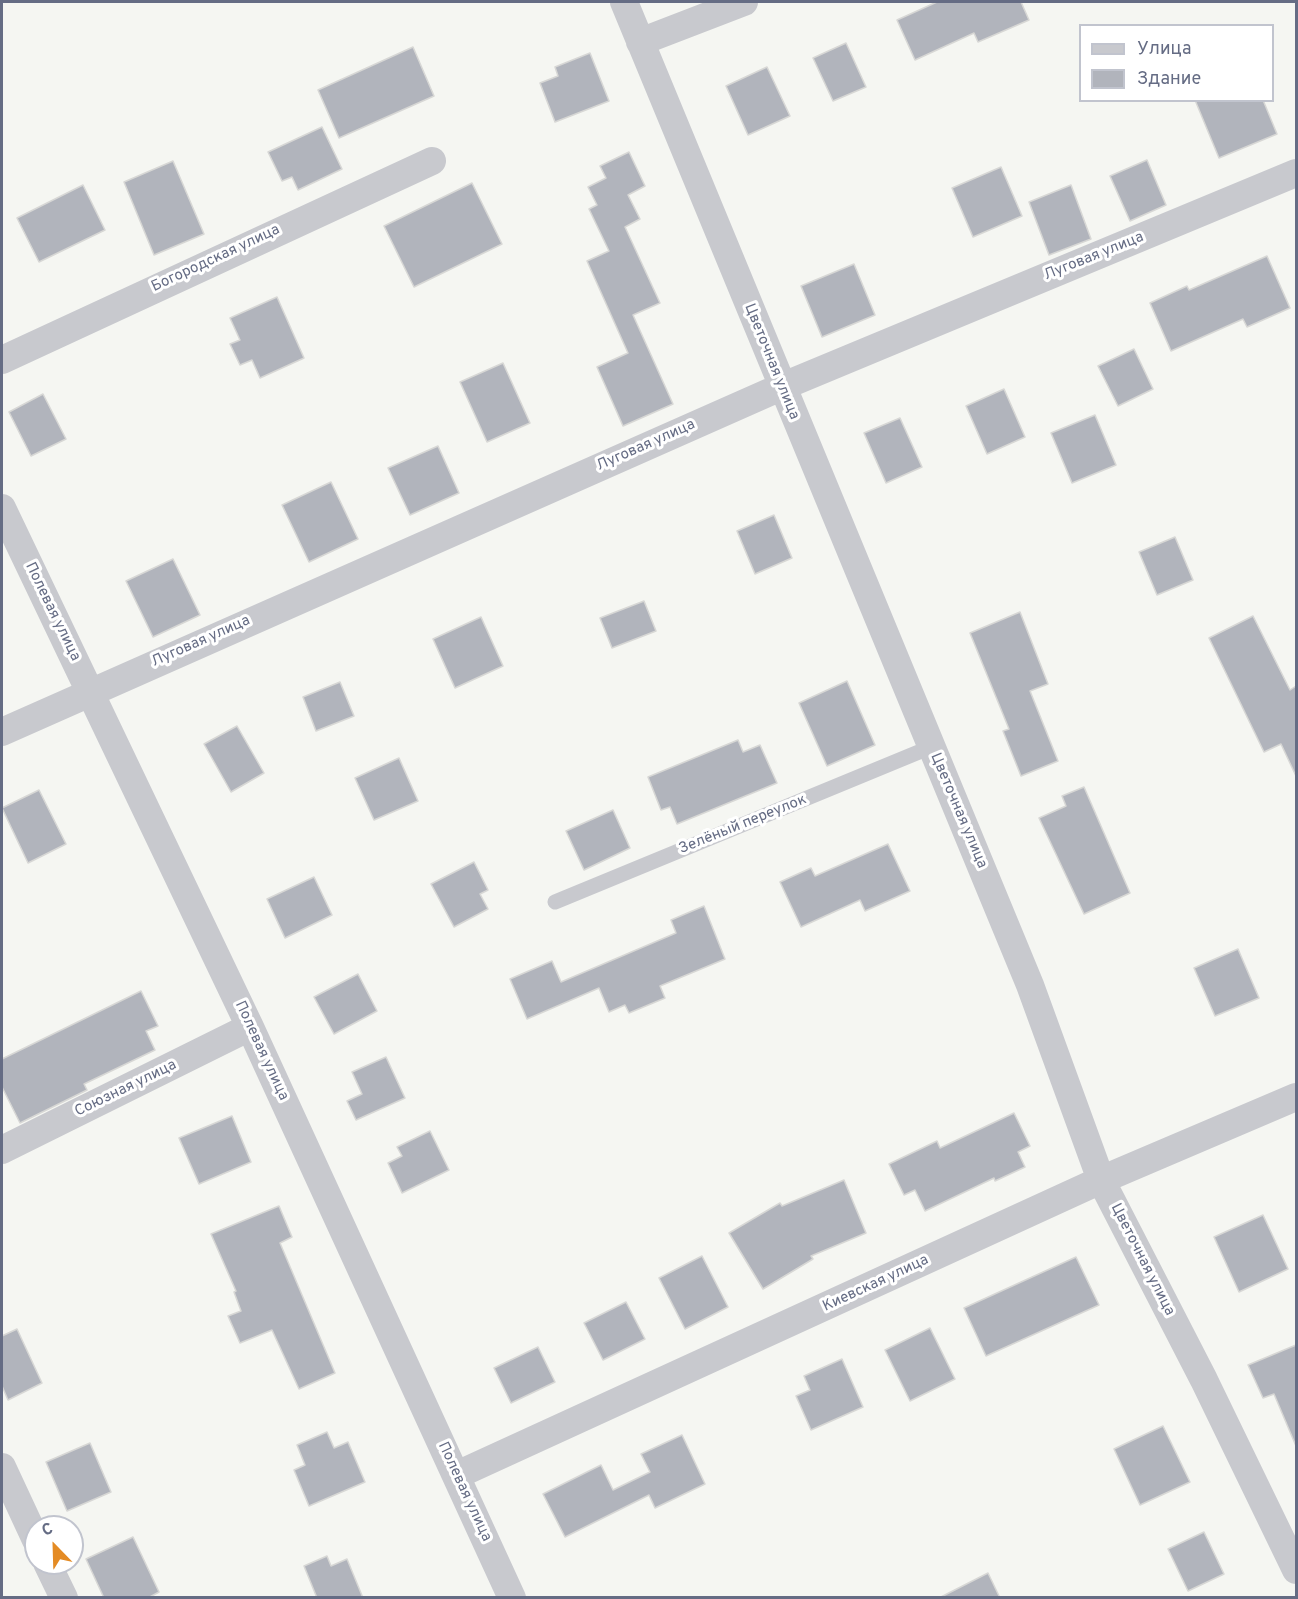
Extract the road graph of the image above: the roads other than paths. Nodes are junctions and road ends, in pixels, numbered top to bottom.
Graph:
1 (624, 2) edge
2 (744, 2) edge
3 (640, 42) junction
4 (432, 160) dead end
5 (1296, 173) edge
6 (2, 360) edge
7 (781, 387) junction
8 (2, 508) edge
9 (91, 691) junction
10 (2, 732) edge
11 (931, 747) junction
12 (555, 902) dead end
13 (250, 1027) junction
14 (1296, 1097) edge
15 (2, 1150) edge
16 (1101, 1180) junction
17 (2, 1467) edge
18 (457, 1475) junction
19 (24, 1515) edge
20 (1296, 1570) edge
21 (52, 1575) edge
22 (63, 1598) edge
23 (512, 1598) edge

1 - 3 street, Цветочная улица
2 - 3 street
3 - 7 street, Цветочная улица
4 - 6 street, Богородская улица
5 - 7 street, Луговая улица
7 - 9 street, Луговая улица
7 - 11 street, Цветочная улица
8 - 9 street, Полевая улица
9 - 10 street, Луговая улица
9 - 13 street, Полевая улица
11 - 12 lane, Зелёный переулок
11 - 16 street, Цветочная улица
13 - 15 street, Союзная улица
13 - 18 street, Полевая улица
14 - 16 street, Киевская улица
16 - 18 street, Киевская улица
16 - 20 street, Цветочная улица
17 - 19 street
18 - 23 street, Полевая улица
21 - 22 street

